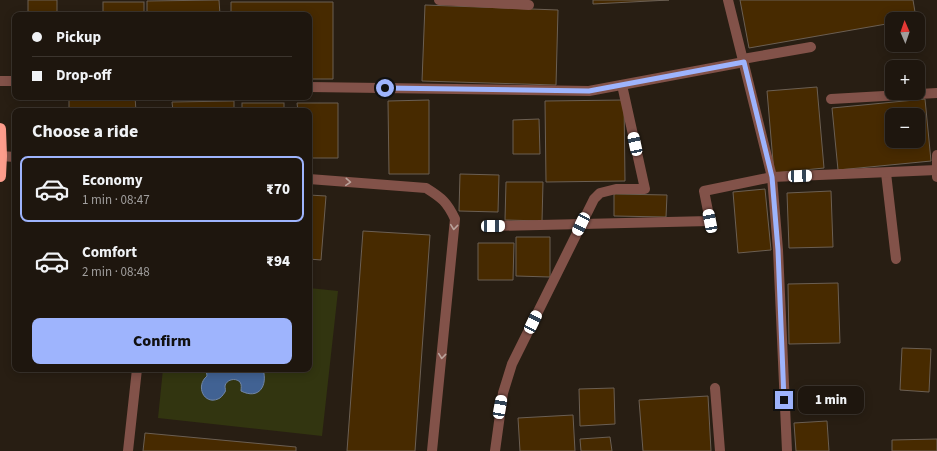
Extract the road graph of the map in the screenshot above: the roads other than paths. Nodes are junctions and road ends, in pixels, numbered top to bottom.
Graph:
1 (439, 0) edge
2 (728, 0) edge
3 (529, 5) dead end
4 (811, 47) dead end
5 (744, 60) junction
6 (0, 81) edge
7 (12, 81) edge
8 (622, 85) junction
9 (312, 87) edge
10 (937, 93) edge
11 (831, 99) dead end
12 (0, 129) edge
13 (937, 155) edge
14 (2, 156) junction
15 (12, 157) edge
16 (937, 170) edge
17 (886, 173) junction
18 (0, 176) edge
19 (772, 177) junction
20 (937, 177) edge
21 (312, 179) edge
22 (581, 224) junction
23 (493, 226) dead end
24 (896, 259) dead end
25 (137, 372) edge
26 (715, 388) dead end
27 (128, 451) edge
28 (432, 451) edge
29 (495, 451) edge
30 (720, 451) edge
31 (787, 451) edge

1 - 3 street
2 - 5 street
4 - 5 street
5 - 8 street
5 - 19 street
6 - 7 street
8 - 9 street
8 - 22 street
10 - 11 street
12 - 14 highway
13 - 16 street
14 - 15 street
14 - 18 highway
16 - 17 street
16 - 20 street
17 - 19 street
17 - 24 street
19 - 22 street
19 - 31 street
21 -> 28 street
22 - 23 street
22 - 29 street
25 - 27 street
26 - 30 street

